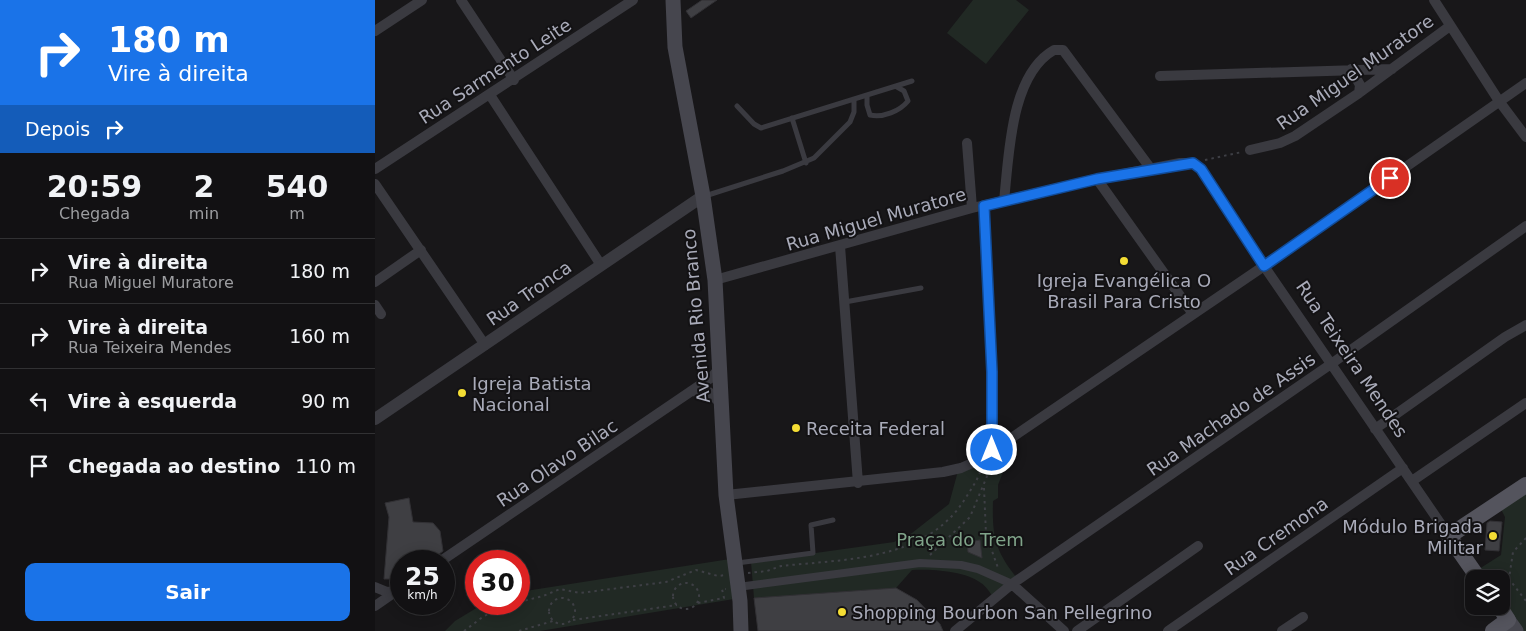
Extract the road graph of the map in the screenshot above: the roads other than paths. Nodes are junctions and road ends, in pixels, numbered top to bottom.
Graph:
1 (422, 0) edge
2 (461, 0) edge
3 (633, 0) edge
4 (673, 0) edge
5 (1435, 1) edge
6 (1450, 26) junction
7 (375, 31) edge
8 (1351, 69) junction
9 (1392, 69) junction
10 (1160, 76) dead end
11 (514, 80) junction
12 (912, 82) dead end
13 (1526, 83) edge
14 (897, 86) junction
15 (1359, 93) junction
16 (490, 94) junction
17 (867, 95) junction
18 (854, 100) junction
19 (1499, 101) junction
20 (737, 106) dead end
21 (791, 118) junction
22 (1526, 137) edge
23 (967, 143) dead end
24 (1250, 150) road end
25 (806, 163) junction
26 (1193, 163) joint
27 (375, 169) edge
28 (1151, 169) junction
29 (1097, 179) junction
30 (375, 184) edge
31 (703, 196) junction
32 (1004, 201) junction
33 (984, 206) junction
34 (972, 208) junction
35 (1526, 226) edge
36 (840, 246) junction
37 (421, 250) junction
38 (601, 265) junction
39 (1264, 266) junction
40 (715, 280) junction
41 (375, 282) edge
42 (921, 288) dead end
43 (845, 302) junction
44 (1193, 314) junction
45 (1526, 325) edge
46 (485, 345) junction
47 (1331, 364) junction
48 (721, 367) junction
49 (692, 391) junction
50 (1526, 402) edge
51 (723, 407) junction
52 (375, 419) edge
53 (1375, 429) junction
54 (997, 448) junction
55 (1403, 468) junction
56 (1412, 481) junction
57 (858, 483) junction
58 (1526, 486) edge
59 (726, 495) junction
60 (833, 520) dead end
61 (1449, 536) junction
62 (1198, 546) dead end
63 (455, 552) edge
64 (1473, 570) edge
65 (736, 575) junction
66 (1007, 582) junction
67 (375, 587) edge
68 (390, 592) edge
69 (390, 596) edge
70 (375, 606) edge
71 (1501, 615) edge
72 (1303, 617) dead end
73 (1504, 628) edge
74 (741, 631) edge
75 (955, 631) edge
76 (1063, 631) edge
77 (1077, 631) edge
78 (1168, 631) edge
79 (1282, 631) edge

1 - 7 street
2 - 11 street
3 - 11 street, Rua Sarmento Leite
4 - 31 main road, Avenida Rio Branco
5 - 6 street
6 - 9 street, Rua Miguel Muratore
6 - 19 street
8 - 9 street
8 - 10 street
8 - 15 street
9 - 15 street, Rua Miguel Muratore
11 - 16 street, Rua Sarmento Leite
12 - 14 lane
13 - 19 street
14 - 17 lane
14 - 17 lane
15 - 24 street, Rua Miguel Muratore
16 - 27 street, Rua Sarmento Leite
16 - 38 street
17 - 18 lane
18 - 21 lane
18 - 25 lane
19 - 22 street
19 - 39 street
20 - 21 lane
21 - 25 lane
23 - 34 street
25 - 31 lane
26 - 28 street, Rua Miguel Muratore
26 - 39 street, Rua Teixeira Mendes
28 - 29 street, Rua Miguel Muratore
28 - 32 street
29 - 32 street, Rua Miguel Muratore
29 - 44 street
30 - 37 street
31 - 38 street, Rua Tronca
31 - 40 main road, Avenida Rio Branco
32 - 33 street, Rua Miguel Muratore
33 - 34 street, Rua Miguel Muratore
33 - 54 street
34 - 36 street, Rua Miguel Muratore
35 - 47 street, Rua Machado de Assis
36 - 40 street, Rua Miguel Muratore
36 - 43 street
37 - 41 street
37 - 46 street
38 - 46 street, Rua Tronca
39 - 44 street
39 - 47 street, Rua Teixeira Mendes
40 - 48 main road, Avenida Rio Branco
42 - 43 lane
43 - 57 street
44 - 54 street
45 - 53 street
46 - 52 street, Rua Tronca
47 - 53 street, Rua Teixeira Mendes
47 - 66 street, Rua Machado de Assis
48 - 49 street, Rua Olavo Bilac
48 - 51 main road, Avenida Rio Branco
49 - 51 street
49 - 63 street, Rua Olavo Bilac
50 - 56 street
51 - 59 main road, Avenida Rio Branco
53 - 55 street, Rua Teixeira Mendes
54 - 57 street
55 - 56 street, Rua Teixeira Mendes
55 - 78 street, Rua Cremona
56 - 61 street, Rua Teixeira Mendes
57 - 59 street
58 - 61 main road
59 - 65 main road, Avenida Rio Branco
60 - 65 lane
61 - 64 main road, Rua Teixeira Mendes
62 - 77 street
65 - 66 street
65 - 74 main road, Avenida Rio Branco
66 - 75 street, Rua Machado de Assis
66 - 76 street
67 - 68 street
69 - 70 street
71 - 73 main road
72 - 79 street

